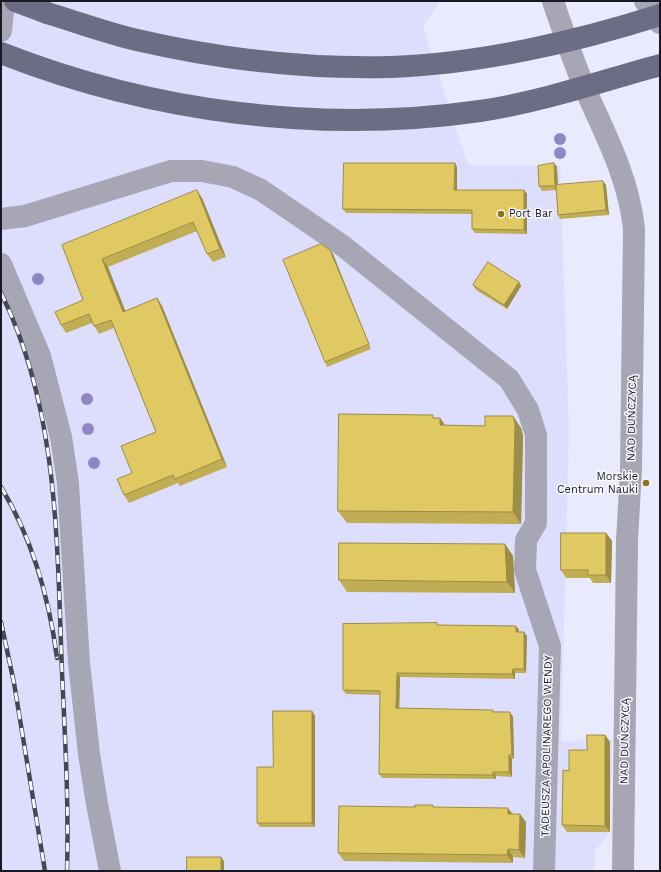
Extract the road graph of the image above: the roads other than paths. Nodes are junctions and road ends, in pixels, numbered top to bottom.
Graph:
1 (4, 1) edge
2 (14, 1) edge
3 (553, 1) edge
4 (645, 1) edge
5 (660, 15) edge
6 (660, 23) edge
7 (1, 31) edge
8 (1, 53) edge
9 (660, 65) edge
10 (1, 219) edge
11 (1, 264) edge
12 (110, 871) edge
13 (544, 871) edge
14 (624, 871) edge

1 - 7 street
2 - 5 main road, bridge
3 - 14 street, NAD DUŃCZYCĄ
4 - 6 street
8 - 9 main road, bridge
10 - 13 street, TADEUSZA APOLINAREGO WENDY
11 - 12 street

